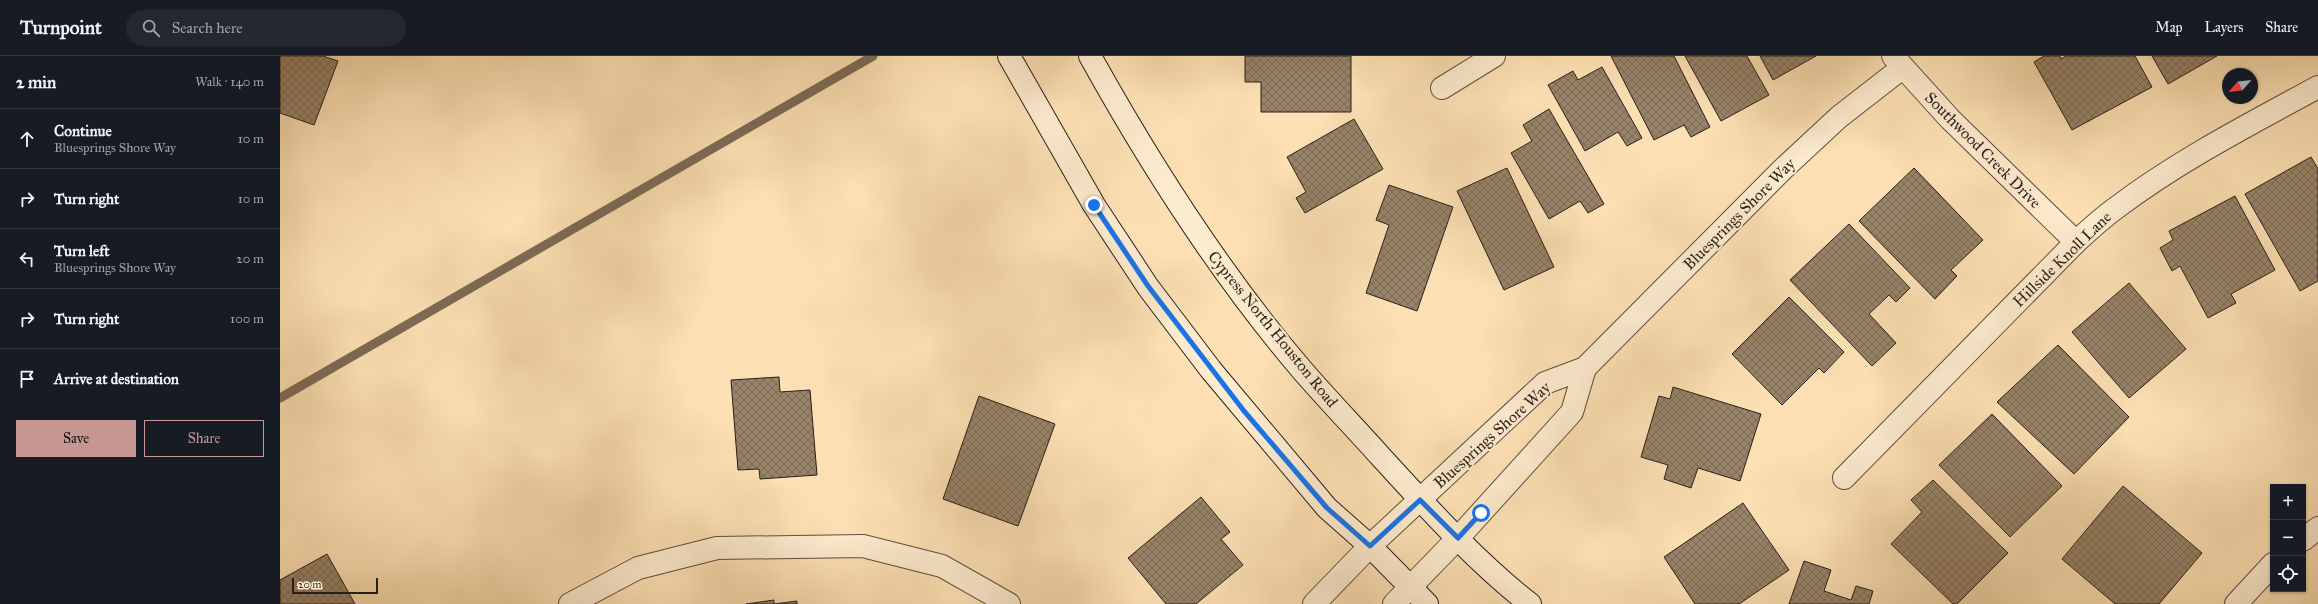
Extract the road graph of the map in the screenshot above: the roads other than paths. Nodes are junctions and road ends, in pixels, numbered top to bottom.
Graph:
1 (1008, 56) edge
2 (1090, 56) edge
3 (1494, 56) edge
4 (1898, 62) edge
5 (2318, 87) edge
6 (1442, 88) dead end
7 (2076, 242) junction
8 (1585, 368) junction
9 (1844, 478) dead end
10 (1420, 500) junction
11 (2318, 528) edge
12 (1458, 538) junction
13 (2306, 538) edge
14 (1370, 546) junction
15 (2270, 567) edge
16 (1409, 587) junction
17 (570, 604) edge
18 (1009, 604) edge
19 (1314, 604) edge
20 (1394, 604) edge
21 (1427, 604) edge
22 (1530, 604) edge
23 (2236, 604) edge

1 - 14 street
2 - 10 street, Cypress North Houston Road
3 - 6 street
4 - 7 street, Southwood Creek Drive
4 - 8 street, Bluesprings Shore Way
5 - 7 street, Hillside Knoll Lane
7 - 9 street, Hillside Knoll Lane
8 - 10 street, Bluesprings Shore Way
8 - 12 street, Bluesprings Shore Way
10 - 12 street, Cypress North Houston Road
10 - 14 street, Bluesprings Shore Way
11 - 13 street
12 - 16 street, Bluesprings Shore Way
12 - 22 street, Cypress North Houston Road
14 - 16 street
14 - 19 street, Bluesprings Shore Way
15 - 23 street
16 - 20 street, Bluesprings Shore Way
16 - 21 street
17 - 18 street

